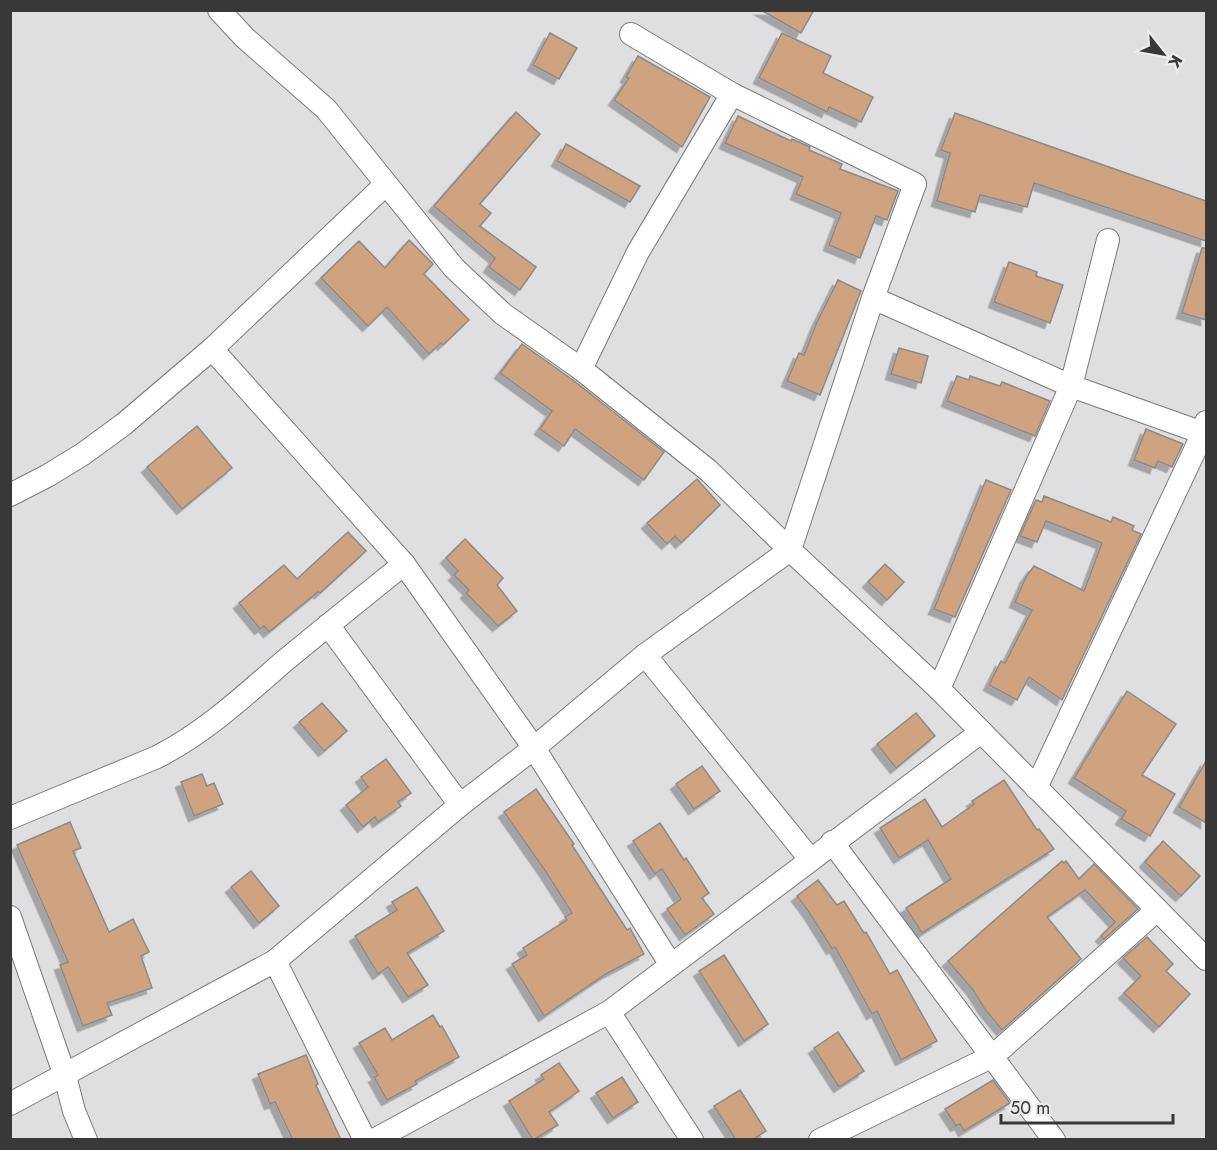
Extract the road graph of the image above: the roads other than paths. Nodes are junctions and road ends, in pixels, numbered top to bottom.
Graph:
1 (219, 10) edge
2 (631, 34) dead end
3 (732, 94) junction
4 (385, 185) junction
5 (1108, 240) dead end
6 (873, 298) junction
7 (212, 349) junction
8 (581, 369) junction
9 (1071, 386) junction
10 (1205, 427) edge
11 (10, 495) edge
12 (790, 550) junction
13 (404, 564) junction
14 (328, 625) junction
15 (645, 655) junction
16 (939, 689) junction
17 (981, 732) junction
18 (534, 748) junction
19 (1036, 788) junction
20 (460, 805) junction
21 (10, 818) edge
22 (832, 842) junction
23 (810, 859) junction
24 (1157, 910) junction
25 (10, 916) edge
26 (1206, 959) edge
27 (275, 961) junction
28 (671, 965) junction
29 (609, 1012) junction
30 (993, 1056) junction
31 (65, 1076) junction
32 (10, 1104) edge
33 (86, 1140) edge
34 (365, 1140) edge
35 (374, 1140) edge
36 (692, 1140) edge
37 (820, 1140) edge
38 (1054, 1140) edge

1 - 4 street
2 - 3 street
3 - 6 street
3 - 8 street
4 - 7 street
4 - 8 street
5 - 9 street
6 - 9 street
6 - 12 street
7 - 11 street
7 - 13 street
8 - 12 street
9 - 10 street
9 - 16 street
10 - 19 street
12 - 15 street
12 - 16 street
13 - 14 street
13 - 18 street
14 - 20 street
14 - 21 street
15 - 18 street
15 - 23 street
16 - 17 street
17 - 19 street
17 - 22 street
18 - 20 street
18 - 28 street
19 - 24 street
20 - 27 street
22 - 23 street
22 - 30 street
23 - 28 street
24 - 26 street
24 - 30 street
25 - 31 street
27 - 31 street
27 - 34 street
28 - 29 street
29 - 35 street
29 - 36 street
30 - 37 street
30 - 38 street
31 - 32 street
31 - 33 street

